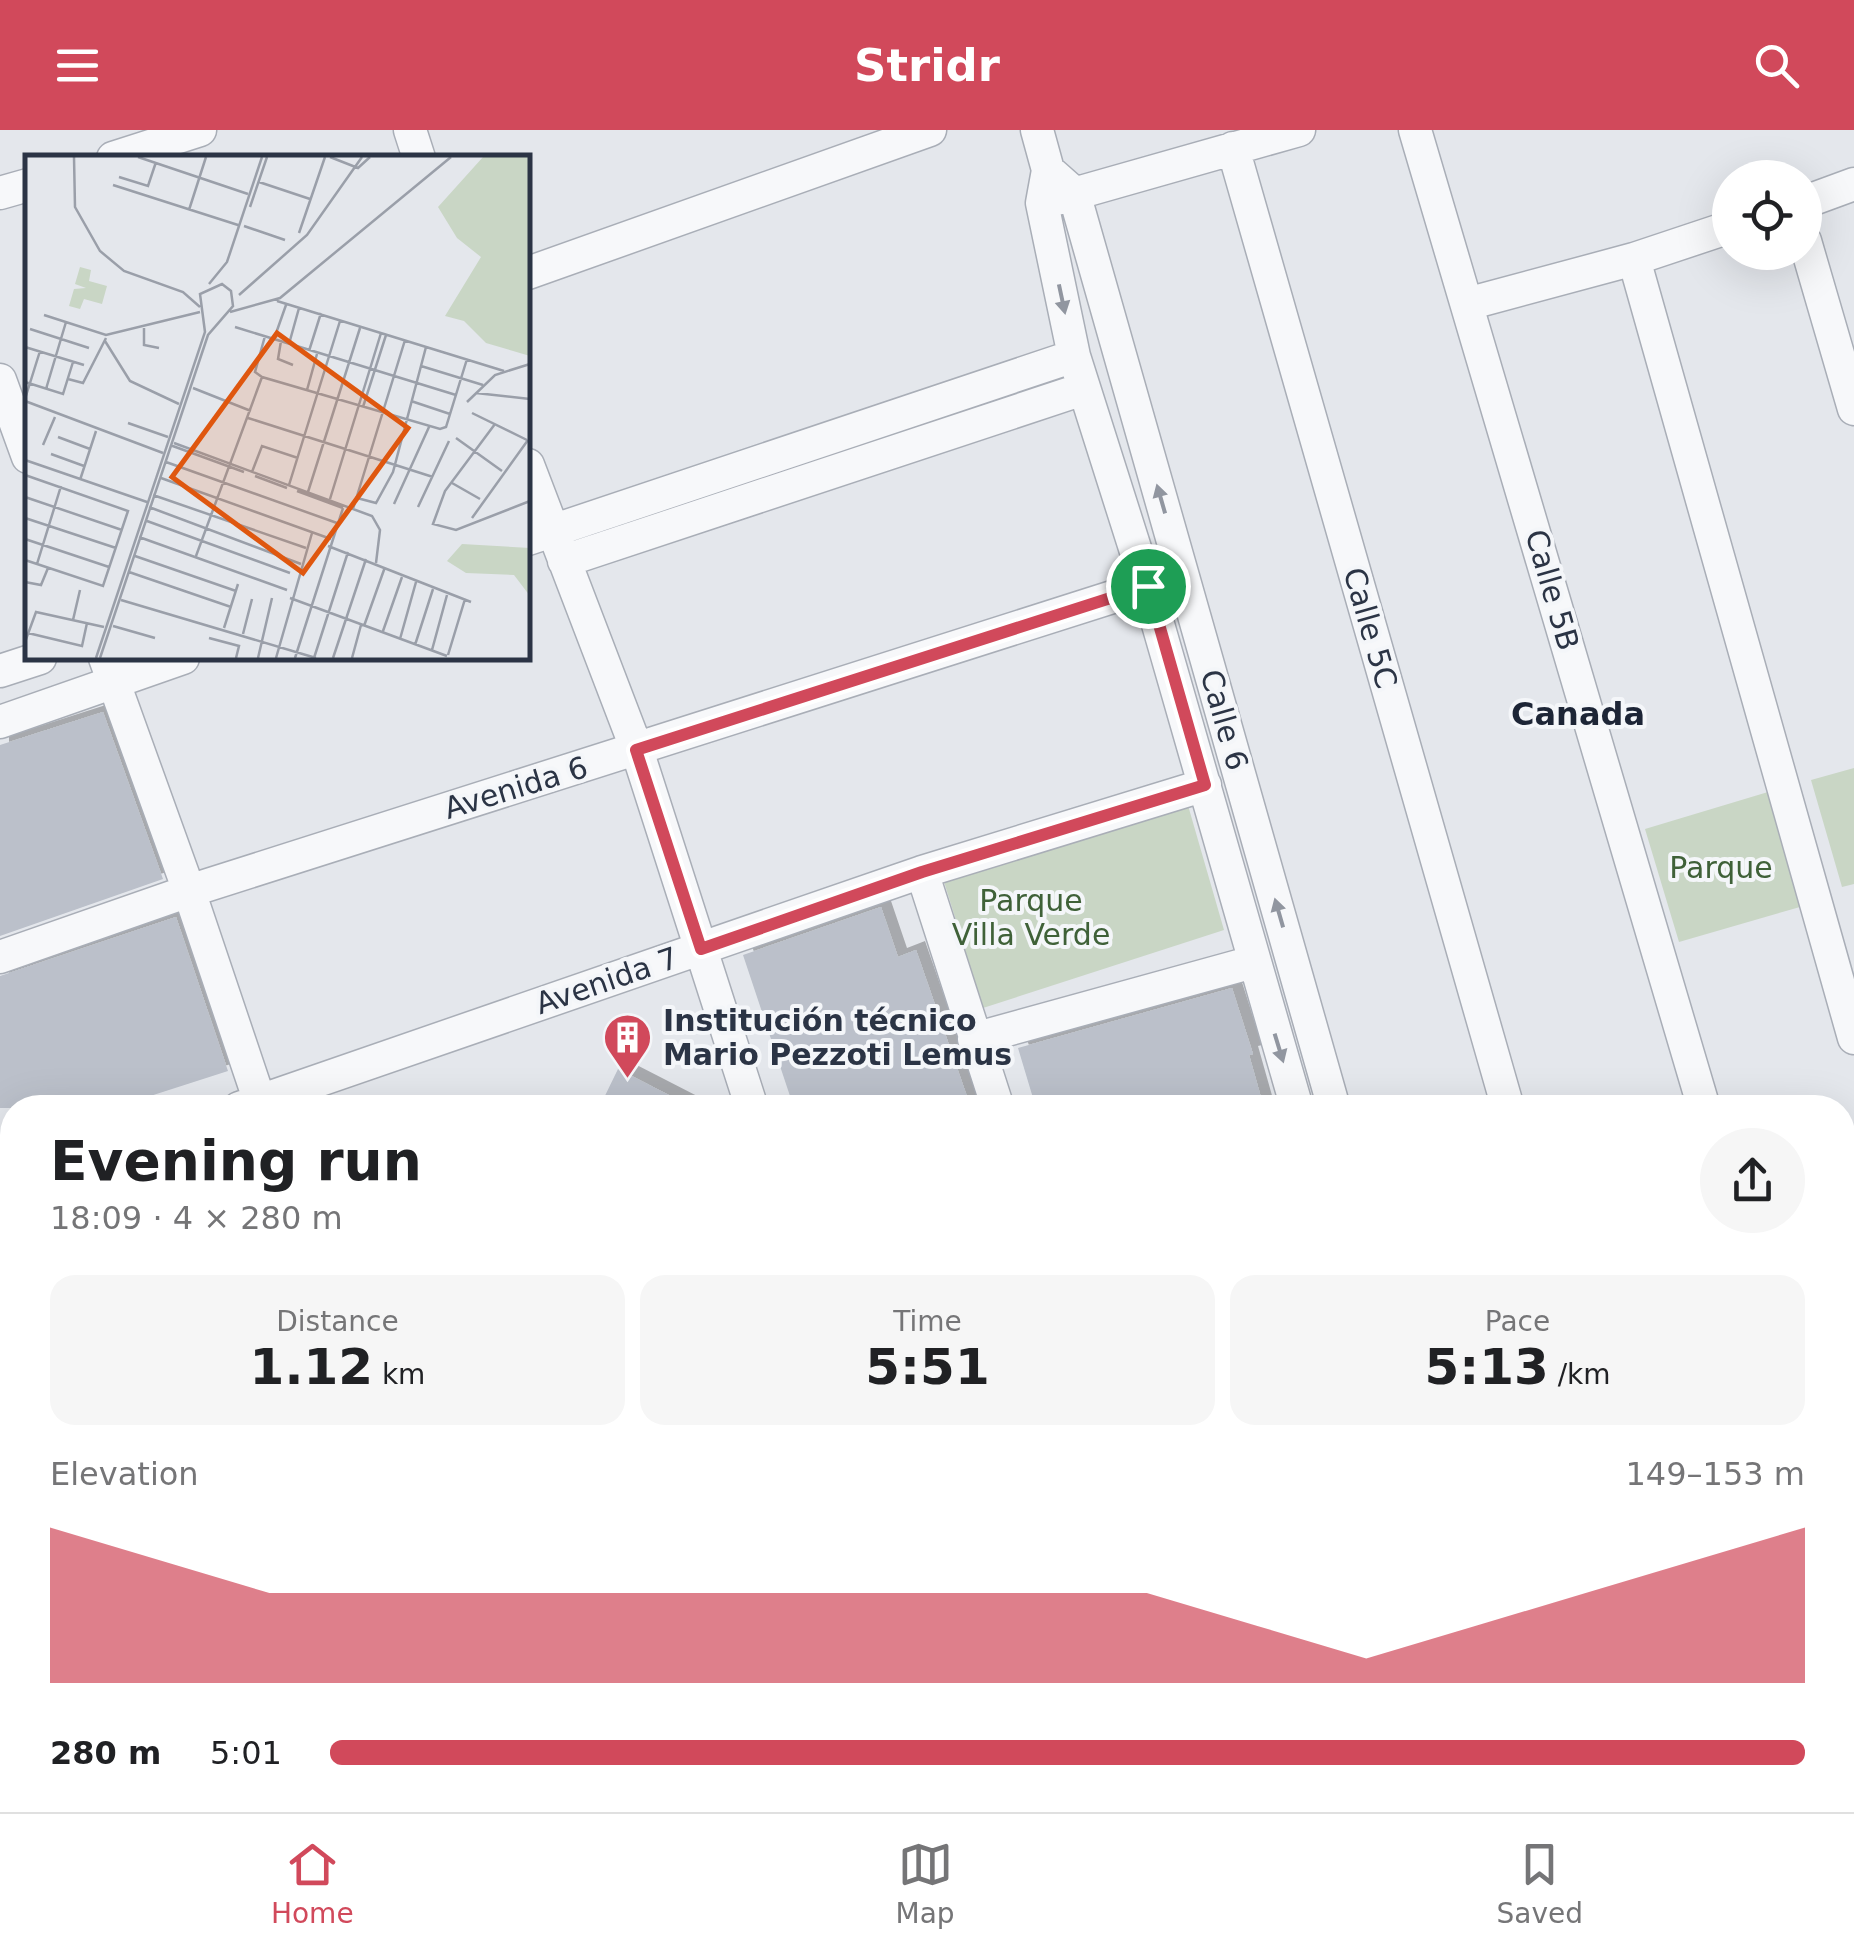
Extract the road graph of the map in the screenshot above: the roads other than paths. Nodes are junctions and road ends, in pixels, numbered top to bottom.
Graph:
1 (200, 130) edge
2 (410, 130) edge
3 (1037, 130) edge
4 (1299, 130) edge
5 (1415, 130) edge
6 (910, 134) edge
7 (1233, 148) junction
8 (122, 155) edge
9 (418, 155) edge
10 (1048, 170) junction
11 (1854, 184) edge
12 (25, 186) edge
13 (1074, 193) junction
14 (0, 194) edge
15 (1822, 196) edge
16 (1042, 204) junction
17 (1712, 234) edge
18 (1634, 259) junction
19 (1813, 270) edge
20 (530, 271) edge
21 (1468, 304) junction
22 (1074, 356) junction
23 (0, 380) edge
24 (1083, 388) junction
25 (1854, 409) edge
26 (19, 442) edge
27 (530, 473) edge
28 (547, 544) edge
29 (1148, 586) junction
30 (34, 660) edge
31 (170, 660) edge
32 (108, 670) edge
33 (0, 671) edge
34 (0, 722) edge
35 (636, 750) junction
36 (1205, 785) junction
37 (922, 872) junction
38 (189, 891) junction
39 (701, 949) junction
40 (0, 957) edge
41 (1253, 962) junction
42 (1299, 985) junction
43 (1262, 994) junction
44 (1854, 1038) edge
45 (974, 1039) junction
46 (250, 1095) edge
47 (282, 1095) edge
48 (748, 1095) edge
49 (993, 1095) edge
50 (1293, 1095) edge
51 (1330, 1095) edge
52 (1504, 1095) edge
53 (1700, 1095) edge

1 - 8 street
2 - 9 street
3 - 10 street, Calle 6
4 - 7 street
5 - 21 street, Calle 5B
6 - 20 street
7 - 13 street
7 - 52 street, Calle 5C
10 - 13 street
10 - 16 street, Calle 6
11 - 15 street
12 - 14 street
13 - 16 street
42 -> 13 street, Calle 6
16 -> 22 street, Calle 6
17 - 18 street
18 - 21 street
18 - 44 street
19 - 25 street
21 - 53 street, Calle 5B
22 - 24 street, Calle 6
22 - 28 street
23 - 26 street
24 - 28 street
24 - 29 street, Calle 6
27 - 28 street
28 - 35 street
29 - 35 street, Avenida 6
29 - 36 street, Calle 6
30 - 33 street
31 - 32 street
32 - 34 street
32 - 38 street
35 - 38 street, Avenida 6
35 - 39 street
36 - 37 street, Avenida 7
36 - 41 street, Calle 6
37 - 39 street, Avenida 7
37 - 45 street
38 - 40 street, Avenida 6
38 - 46 street
39 - 47 street, Avenida 7
39 - 48 street
41 - 43 street, Calle 6
41 - 45 street
42 - 43 street
42 - 51 street, Calle 6
43 -> 50 street, Calle 6
45 - 49 street

